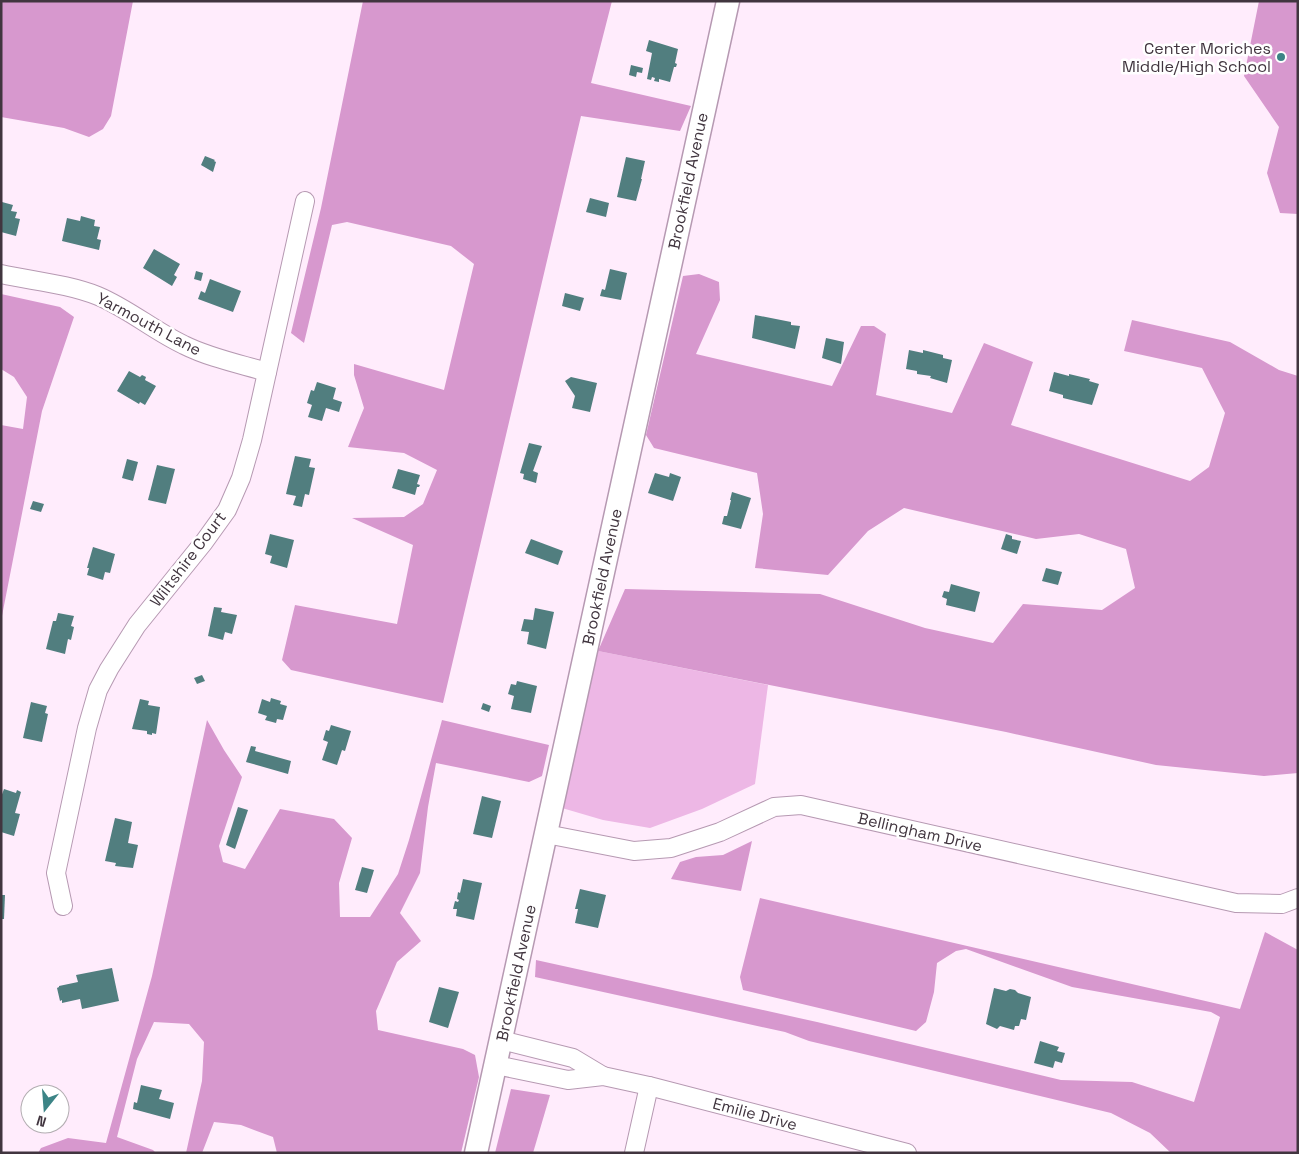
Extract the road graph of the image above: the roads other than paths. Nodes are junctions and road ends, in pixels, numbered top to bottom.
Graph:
1 (728, 1) edge
2 (305, 201) dead end
3 (1, 274) edge
4 (268, 372) junction
5 (546, 834) junction
6 (1298, 898) edge
7 (62, 906) dead end
8 (501, 1040) junction
9 (564, 1056) junction
10 (496, 1065) junction
11 (603, 1076) junction
12 (558, 1078) junction
13 (649, 1086) junction
14 (476, 1153) edge
15 (634, 1153) edge
16 (907, 1153) edge

1 - 5 main road, Brookfield Avenue
2 - 4 street, Wiltshire Court
3 - 4 street, Yarmouth Lane
4 - 7 street, Wiltshire Court
5 - 6 street, Bellingham Drive
5 - 8 main road, Brookfield Avenue
8 - 9 street, Emilie Drive
8 - 10 main road, Brookfield Avenue
9 - 11 street, Emilie Drive
9 - 12 street
10 - 12 street, Emilie Drive
10 - 14 main road, Brookfield Avenue
11 - 12 street, Emilie Drive
11 - 13 street, Emilie Drive
13 - 15 street
13 - 16 street, Emilie Drive

